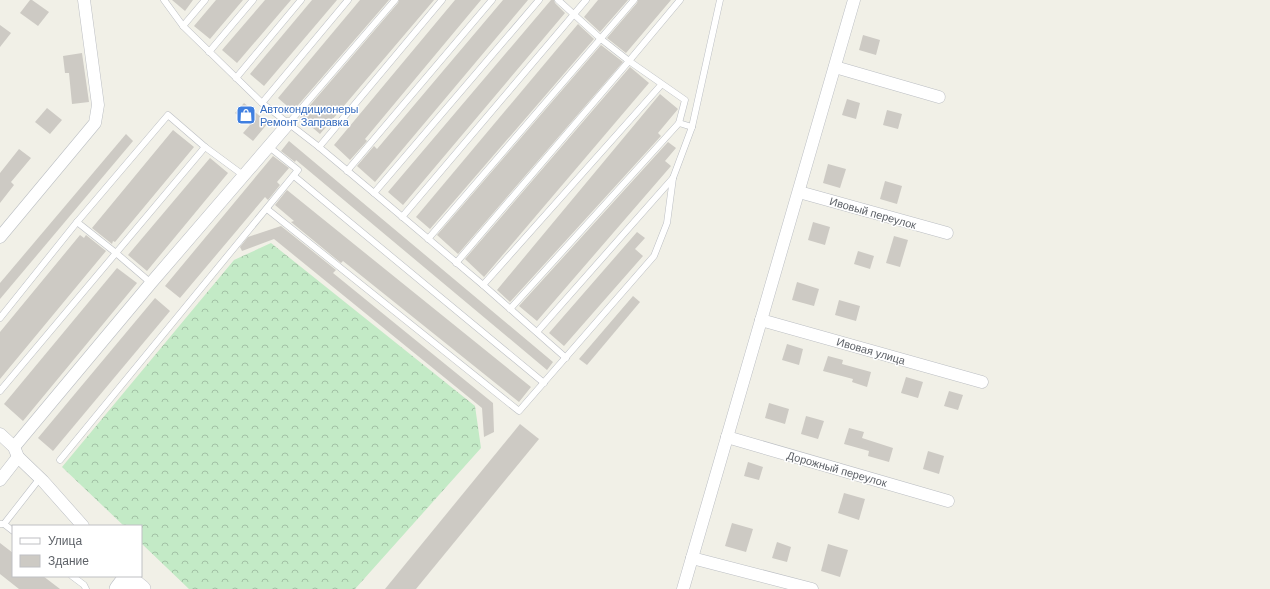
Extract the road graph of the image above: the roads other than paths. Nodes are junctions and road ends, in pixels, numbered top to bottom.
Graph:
1 (84, 0) edge
2 (164, 0) edge
3 (205, 0) edge
4 (253, 0) edge
5 (301, 0) edge
6 (348, 0) edge
7 (395, 0) edge
8 (442, 0) edge
9 (492, 0) edge
10 (539, 0) edge
11 (558, 0) edge
12 (586, 0) edge
13 (634, 0) edge
14 (680, 0) edge
15 (720, 0) edge
16 (854, 0) edge
17 (574, 14) junction
18 (183, 26) junction
19 (601, 39) junction
20 (209, 52) junction
21 (629, 61) junction
22 (835, 67) junction
23 (236, 78) junction
24 (661, 85) junction
25 (938, 97) dead end
26 (262, 103) junction
27 (679, 123) junction
28 (288, 124) junction
29 (692, 127) junction
30 (268, 146) junction
31 (319, 147) junction
32 (205, 148) junction
33 (347, 171) junction
34 (243, 175) junction
35 (294, 176) junction
36 (673, 178) junction
37 (799, 192) junction
38 (374, 193) junction
39 (267, 209) junction
40 (402, 217) junction
41 (77, 222) junction
42 (947, 233) dead end
43 (0, 237) edge
44 (428, 239) junction
45 (116, 253) junction
46 (456, 264) junction
47 (151, 283) junction
48 (483, 286) junction
49 (510, 309) junction
50 (0, 318) edge
51 (761, 320) junction
52 (537, 332) junction
53 (566, 358) junction
54 (982, 382) dead end
55 (544, 383) junction
56 (0, 391) edge
57 (0, 434) edge
58 (727, 436) junction
59 (16, 452) junction
60 (60, 460) dead end
61 (40, 478) junction
62 (0, 480) edge
63 (948, 502) dead end
64 (2, 524) edge
65 (82, 525) edge
66 (12, 530) edge
67 (692, 558) junction
68 (73, 577) edge
69 (124, 581) edge
70 (86, 589) edge
71 (142, 589) edge
72 (682, 589) edge
73 (812, 589) edge

1 - 43 street
2 - 18 lane
3 - 18 lane
4 - 20 lane
5 - 23 lane
6 - 26 lane
7 - 28 lane
8 - 31 lane
9 - 33 lane
10 - 38 lane
11 - 17 lane
12 - 17 lane
13 - 19 lane
14 - 21 lane
15 - 29 lane
16 - 22 street
17 - 19 lane
17 - 40 lane
18 - 20 lane
19 - 21 lane
19 - 44 lane
20 - 23 lane
21 - 24 lane
21 - 46 lane
22 - 25 street
22 - 37 street
23 - 26 lane
24 - 27 lane
24 - 48 lane
26 - 28 lane
27 - 29 lane
27 - 49 lane
28 - 30 street
28 - 31 lane
29 - 36 lane
30 - 34 street
30 - 35 lane
31 - 33 lane
32 - 34 lane
32 - 41 lane
32 - 45 lane
33 - 38 lane
34 - 47 street
35 - 39 lane
35 - 55 lane
36 - 52 lane
36 - 53 lane
37 - 42 street, Ивовый переулок
37 - 51 street
38 - 40 lane
39 - 55 lane
39 - 60 lane
40 - 44 lane
41 - 45 lane
41 - 50 lane
44 - 46 lane
45 - 47 lane
45 - 56 lane
46 - 48 lane
47 - 59 street
48 - 49 lane
49 - 52 lane
51 - 54 street, Ивовая улица
51 - 58 street
52 - 53 lane
53 - 55 lane
57 - 59 street
58 - 63 street, Дорожный переулок
58 - 67 street
59 - 61 street
59 - 62 street
61 - 64 lane
61 - 65 street
64 - 66 lane
67 - 72 street
67 - 73 street
68 - 70 lane
69 - 71 main road

